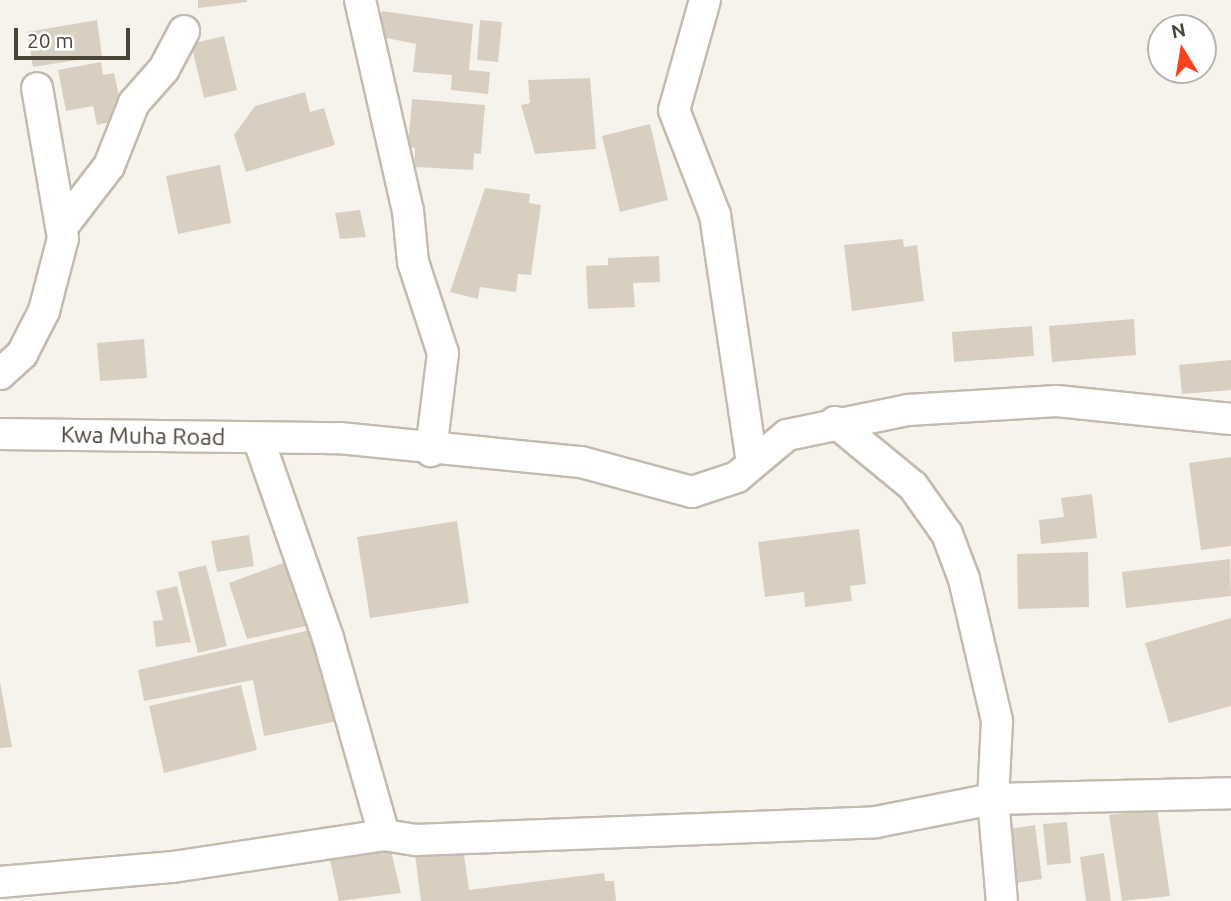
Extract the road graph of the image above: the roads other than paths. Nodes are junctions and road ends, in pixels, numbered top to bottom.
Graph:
1 (360, 0) edge
2 (705, 0) edge
3 (184, 31) dead end
4 (37, 88) dead end
5 (62, 228) junction
6 (0, 374) edge
7 (1231, 419) edge
8 (835, 422) junction
9 (0, 435) edge
10 (272, 438) junction
11 (431, 451) junction
12 (752, 463) junction
13 (1231, 793) edge
14 (993, 799) junction
15 (384, 835) junction
16 (0, 882) edge
17 (1002, 901) edge

1 - 11 street
2 - 12 street
3 - 5 street
4 - 5 street
5 - 6 street
7 - 8 street, Kwa Muha Road
8 - 12 street, Kwa Muha Road
8 - 14 street
9 - 10 street, Kwa Muha Road
10 - 11 street, Kwa Muha Road
10 - 15 street
11 - 12 street, Kwa Muha Road
13 - 14 street
14 - 15 street
14 - 17 street
15 - 16 street

